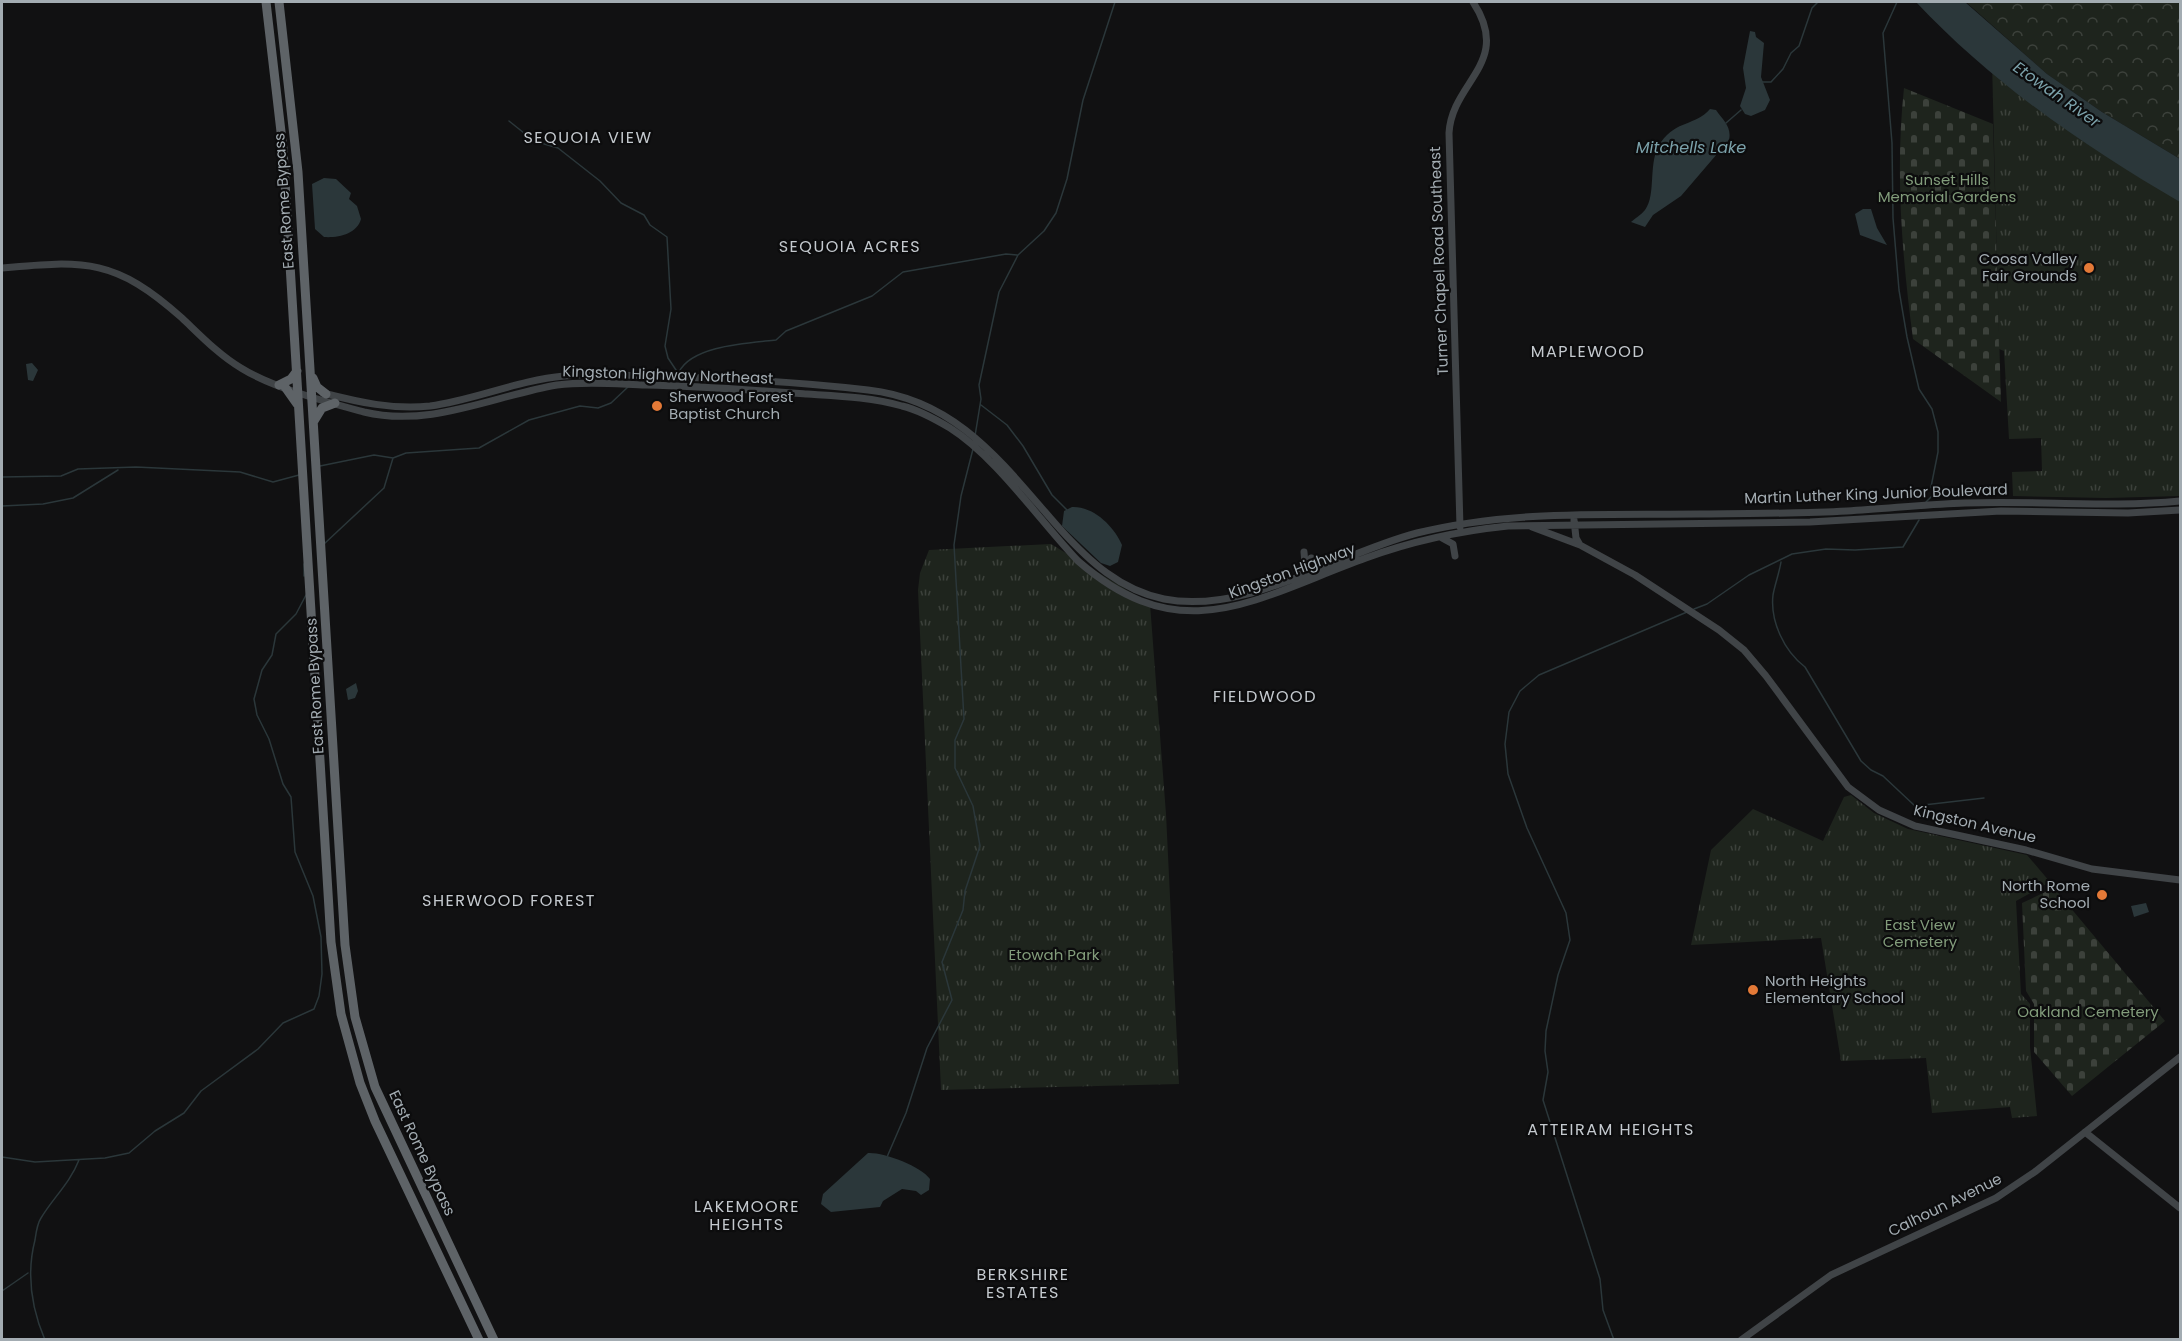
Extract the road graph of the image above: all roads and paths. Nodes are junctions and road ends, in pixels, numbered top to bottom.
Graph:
1 (266, 2) edge
2 (279, 2) edge
3 (1473, 2) edge
4 (2, 268) edge
5 (297, 370) junction
6 (310, 373) junction
7 (282, 386) junction
8 (298, 391) junction
9 (312, 394) junction
10 (326, 394) junction
11 (335, 403) junction
12 (299, 408) junction
13 (314, 423) junction
14 (973, 445) joint
15 (2181, 501) edge
16 (2181, 510) edge
17 (1460, 511) junction
18 (1572, 514) junction
19 (1478, 521) junction
20 (1574, 523) junction
21 (1460, 524) junction
22 (1524, 525) junction
23 (1461, 532) junction
24 (1436, 538) junction
25 (1580, 545) junction
26 (1304, 552) dead end
27 (1455, 556) dead end
28 (1311, 558) dead end
29 (1330, 562) junction
30 (1299, 575) junction
31 (2181, 880) edge
32 (2181, 1057) edge
33 (2085, 1132) junction
34 (2181, 1208) edge
35 (478, 1340) edge
36 (494, 1340) edge
37 (1741, 1340) edge

1 - 5 highway, East Rome Bypass
2 - 6 highway, East Rome Bypass
3 - 17 main road, Turner Chapel Road Southeast
4 - 7 main road, Kingston Highway Northeast
5 - 7 highway
5 - 8 highway, East Rome Bypass
6 - 9 highway, East Rome Bypass
6 - 10 highway
7 - 8 main road, Kingston Highway Northeast
7 - 12 highway
8 - 9 main road, Kingston Highway Northeast
8 - 12 highway, East Rome Bypass
9 - 10 main road, Kingston Highway
9 - 11 main road, Kingston Highway Northeast
9 - 13 highway, East Rome Bypass
10 - 30 main road, Kingston Highway
11 - 13 highway
11 - 14 main road, Kingston Highway Northeast
12 - 35 highway, East Rome Bypass
13 - 36 highway, East Rome Bypass
14 - 24 main road, Kingston Highway
15 - 18 main road, Martin Luther King Junior Boulevard
16 - 20 main road, Martin Luther King Junior Boulevard
17 - 19 main road
17 - 21 main road, Turner Chapel Road Southeast
18 - 19 main road
18 - 20 main road
19 - 21 main road, Kingston Highway
20 - 22 main road, Kingston Highway
20 - 25 main road
21 - 23 main road, Turner Chapel Road Southeast
21 - 29 main road, Kingston Highway
22 - 23 main road, Kingston Highway
22 - 25 main road, Kingston Avenue
23 - 24 main road, Kingston Highway
24 - 27 main road
25 - 31 main road, Kingston Avenue
26 - 30 main road
28 - 29 main road
29 - 30 main road, Kingston Highway
32 - 33 main road, Calhoun Avenue
33 - 34 main road
33 - 37 main road, Calhoun Avenue

